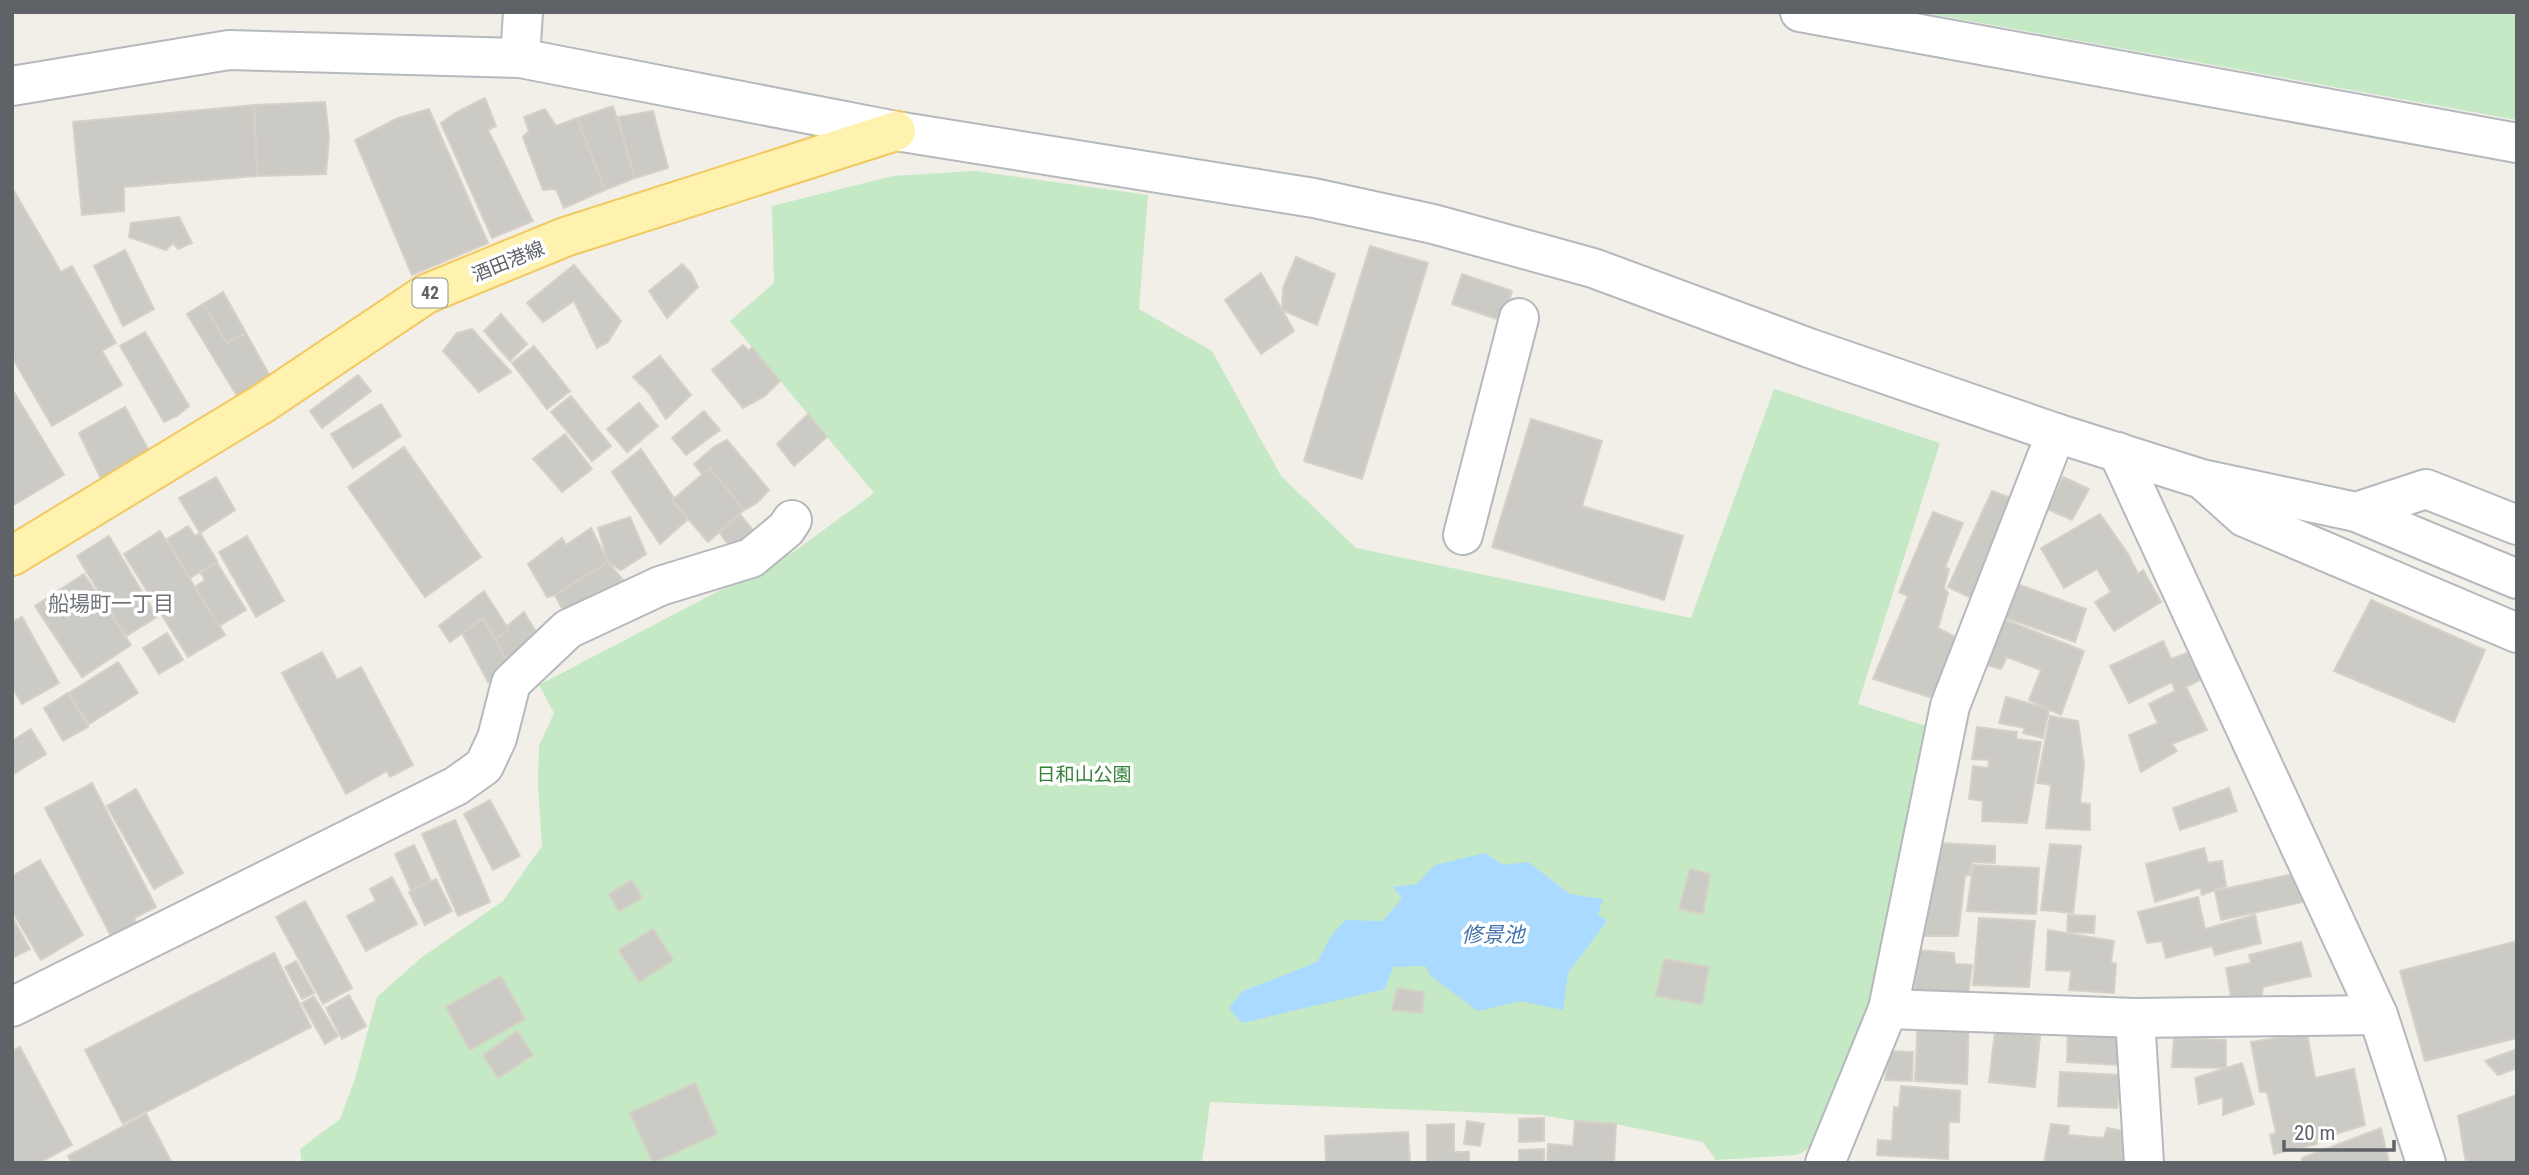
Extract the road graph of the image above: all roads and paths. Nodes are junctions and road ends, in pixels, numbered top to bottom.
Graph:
1 (523, 12) edge
2 (1800, 12) edge
3 (520, 58) junction
4 (12, 86) edge
5 (896, 131) junction
6 (2517, 143) edge
7 (1518, 318) dead end
8 (2056, 433) junction
9 (2118, 452) junction
10 (2202, 480) junction
11 (2356, 512) junction
12 (792, 520) dead end
13 (2517, 525) edge
14 (1462, 535) dead end
15 (12, 556) edge
16 (2517, 579) edge
17 (2517, 633) edge
18 (12, 1007) edge
19 (1888, 1009) junction
20 (2378, 1015) junction
21 (2135, 1018) junction
22 (1825, 1163) edge
23 (2144, 1163) edge
24 (2426, 1163) edge

1 - 3 street
2 - 6 street
3 - 4 street
3 - 5 street
5 - 8 street
5 - 15 main road, 酒田港線 / 42
7 - 14 street
8 - 9 street
8 - 19 street
9 - 10 street
9 - 20 street
10 - 11 street
10 - 17 street
11 - 13 street
11 - 16 street
12 - 18 street
19 - 21 street
19 - 22 street
20 - 21 street
20 - 24 street
21 - 23 street

